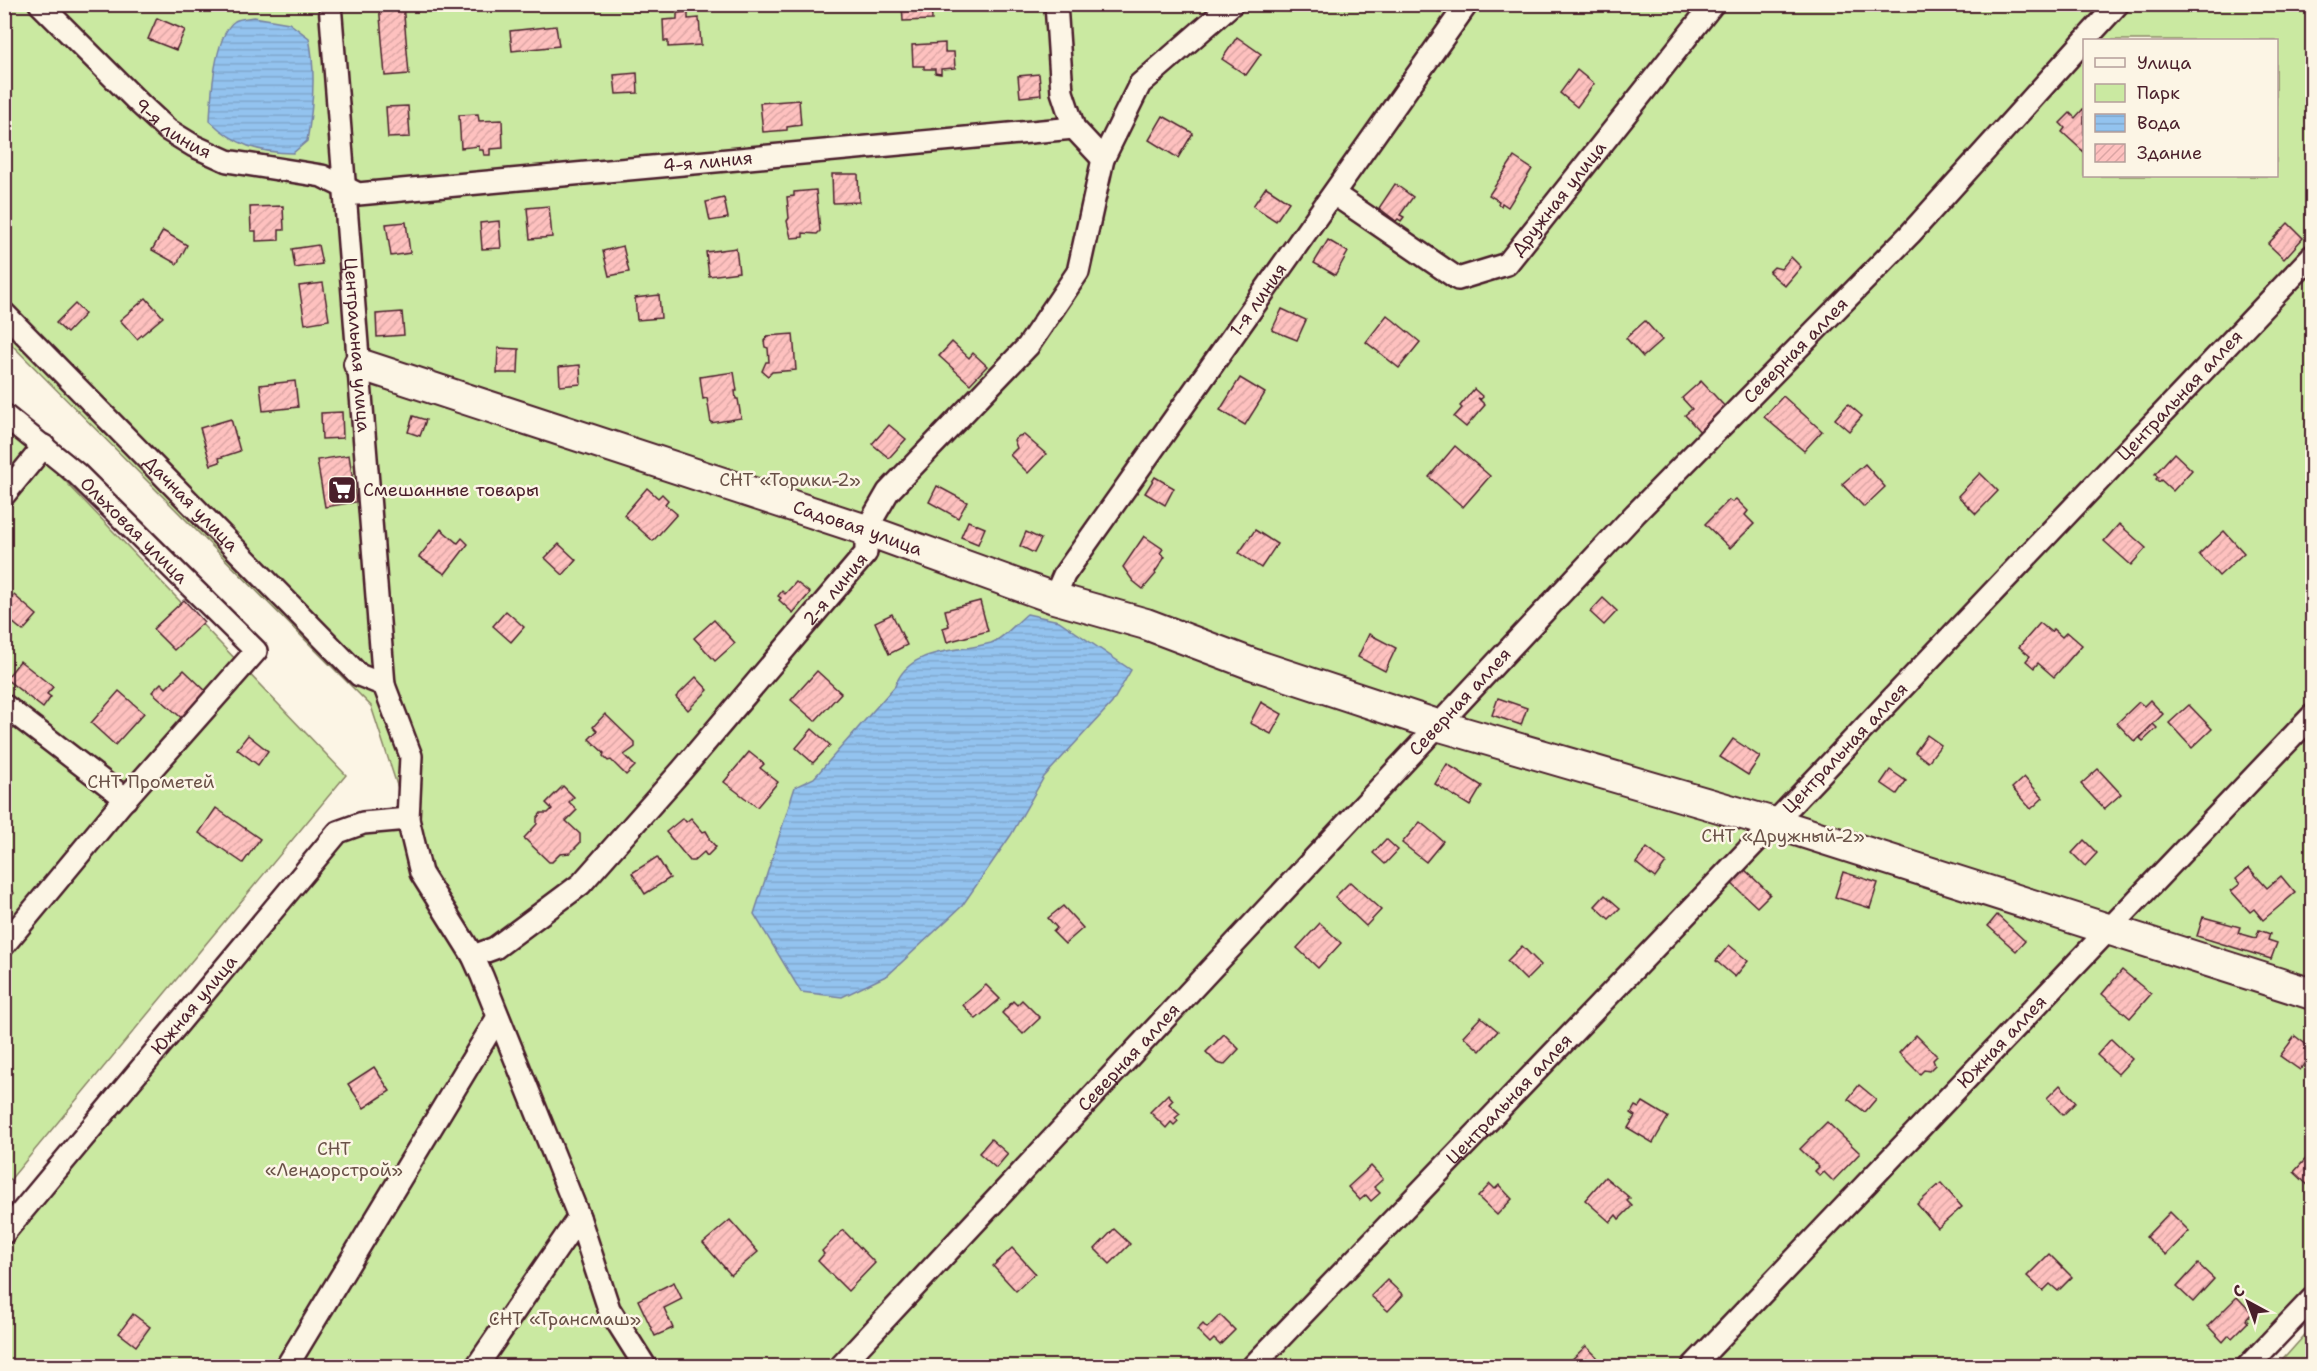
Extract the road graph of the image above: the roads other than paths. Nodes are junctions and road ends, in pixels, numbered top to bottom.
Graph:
1 (40, 4) edge
2 (330, 4) edge
3 (1056, 4) edge
4 (1232, 4) edge
5 (1467, 4) edge
6 (1713, 4) edge
7 (2118, 4) edge
8 (2087, 39) edge
9 (2083, 43) edge
10 (1074, 128) junction
11 (1102, 159) junction
12 (343, 185) junction
13 (1334, 194) junction
14 (2313, 256) edge
15 (4, 313) edge
16 (359, 364) junction
17 (4, 415) edge
18 (44, 446) junction
19 (4, 495) edge
20 (866, 530) junction
21 (1054, 598) junction
22 (384, 685) junction
23 (4, 705) edge
24 (2313, 716) edge
25 (1437, 725) junction
26 (126, 800) junction
27 (408, 819) junction
28 (1774, 823) junction
29 (2109, 929) junction
30 (4, 945) edge
31 (473, 956) junction
32 (2313, 994) edge
33 (498, 1017) junction
34 (579, 1217) junction
35 (4, 1233) edge
36 (2313, 1299) edge
37 (287, 1366) edge
38 (477, 1366) edge
39 (645, 1366) edge
40 (841, 1366) edge
41 (1253, 1366) edge
42 (1693, 1366) edge
43 (2248, 1366) edge

1 - 12 street, 9-я линия
2 - 12 street, Центральная улица
3 - 10 street
4 - 11 street, 2-я линия
5 - 13 street, 1-я линия
6 - 13 street, Дружная улица
7 - 8 street, Северная аллея
9 - 25 street, Северная аллея
10 - 11 street
10 - 12 street, 4-я линия
11 - 20 street, 2-я линия
12 - 16 street, Центральная улица
13 - 21 street, 1-я линия
14 - 28 street, Центральная аллея
15 - 22 street, Дачная улица
16 - 20 street, Садовая улица
16 - 22 street, Центральная улица
17 - 18 street, Ольховая улица
18 - 19 street
18 - 26 street, Ольховая улица
20 - 21 street, Садовая улица
20 - 31 street, 2-я линия
21 - 25 street, Садовая улица
22 - 27 street, Центральная улица
23 - 26 street
24 - 29 street, Южная аллея
25 - 28 street, Садовая улица
25 - 40 street, Северная аллея
26 - 30 street
27 - 31 street, Центральная улица
27 - 35 street, Южная улица
28 - 29 street, Садовая улица
28 - 41 street, Центральная аллея
29 - 32 street, Садовая улица
29 - 42 street, Южная аллея
31 - 33 street, Центральная улица
33 - 34 street, Центральная улица
33 - 37 street
34 - 38 street
34 - 39 street, Центральная улица
36 - 43 street

